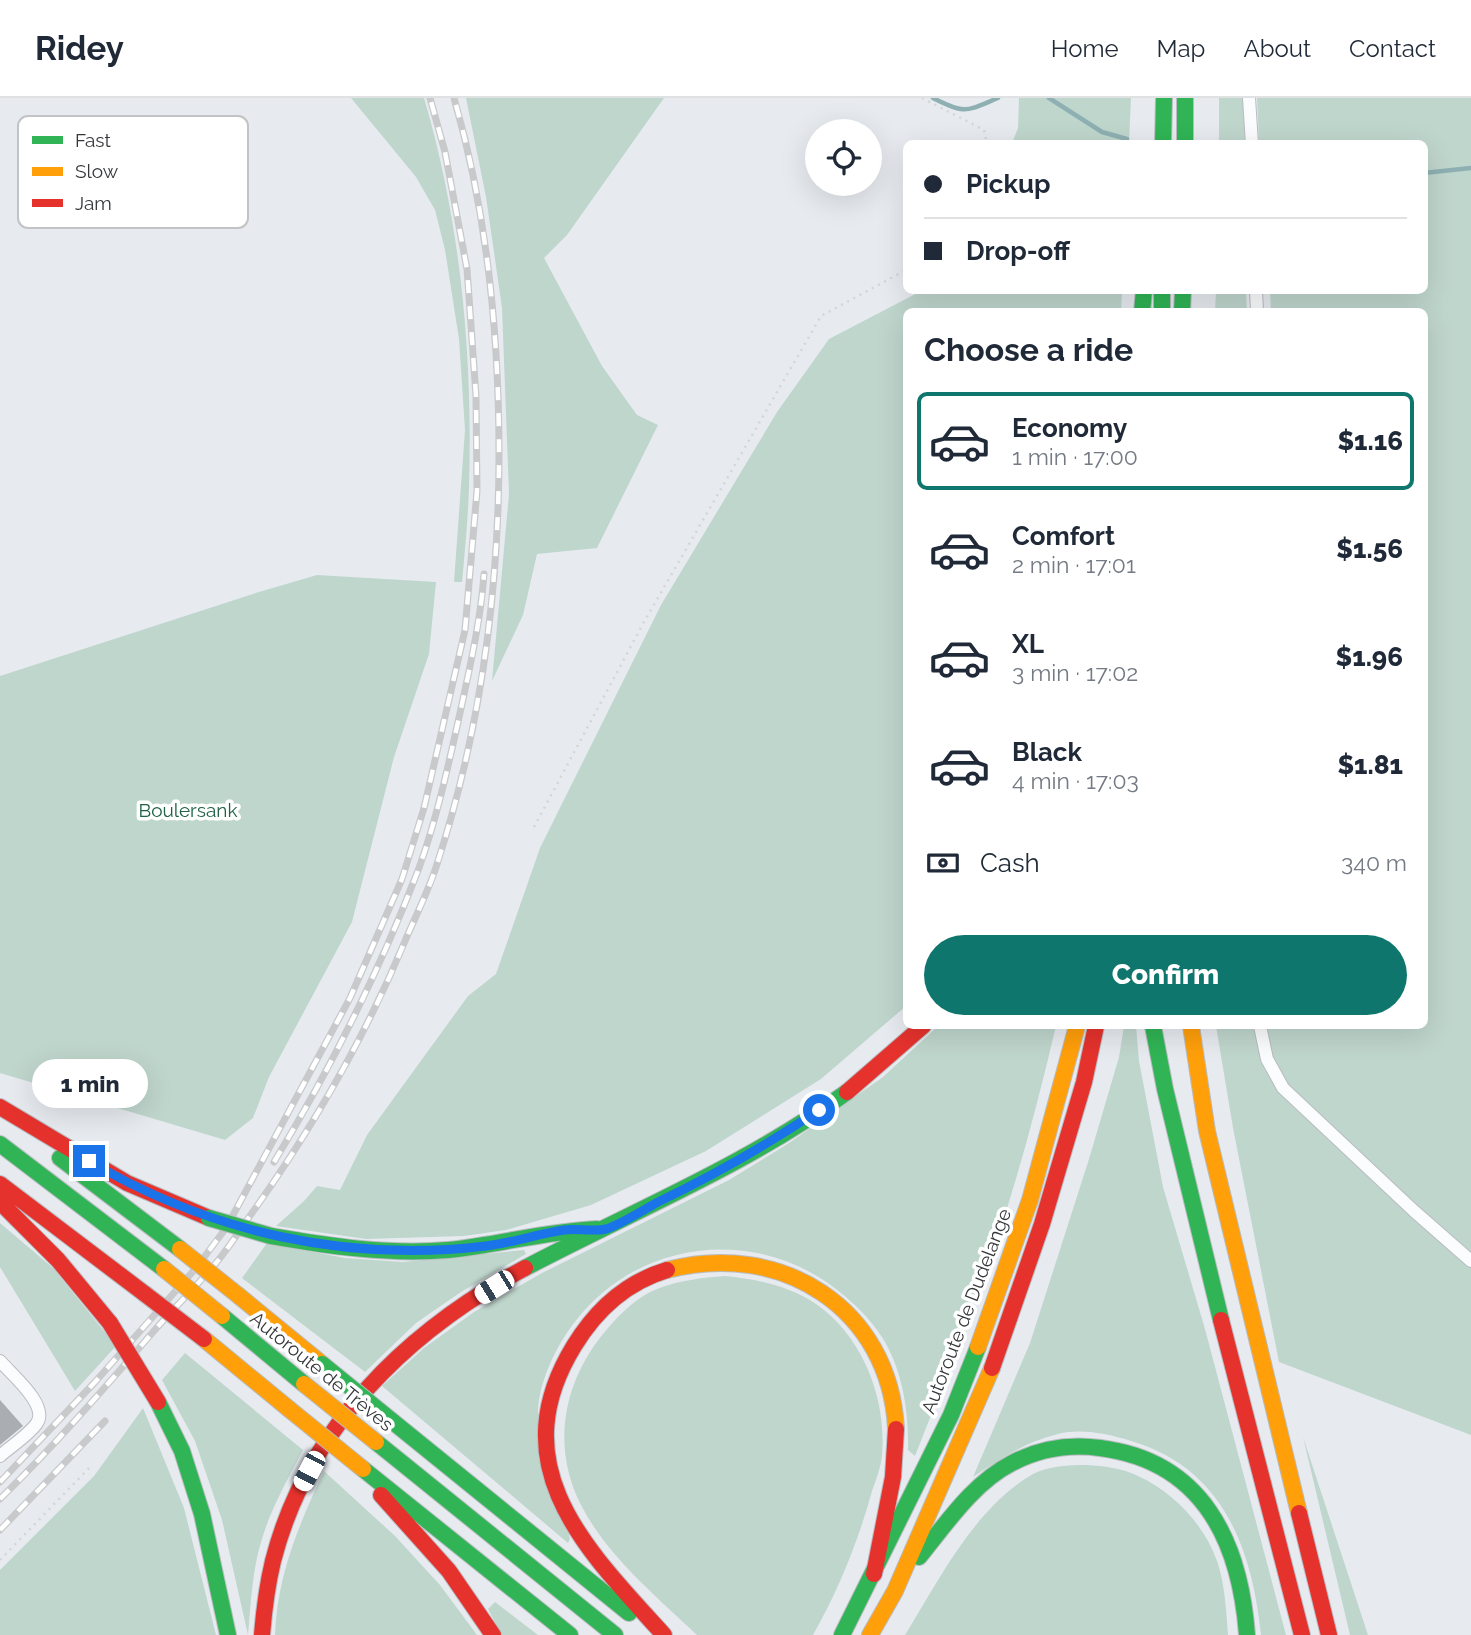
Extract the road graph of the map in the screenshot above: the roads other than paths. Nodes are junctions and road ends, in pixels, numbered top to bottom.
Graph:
1 (1164, 98) edge
2 (1185, 98) edge
3 (1249, 98) edge
4 (1163, 140) edge
5 (1185, 140) edge
6 (1252, 140) edge
7 (920, 1029) edge
8 (1076, 1029) edge
9 (1095, 1029) edge
10 (1154, 1029) edge
11 (1191, 1029) edge
12 (1261, 1029) edge
13 (0, 1107) edge
14 (0, 1114) edge
15 (0, 1144) edge
16 (0, 1184) edge
17 (0, 1202) edge
18 (606, 1229) junction
19 (1471, 1261) edge
20 (0, 1361) edge
21 (0, 1456) edge
22 (363, 1469) junction
23 (874, 1574) junction
24 (895, 1591) junction
25 (228, 1635) edge
26 (262, 1635) edge
27 (493, 1635) edge
28 (570, 1635) edge
29 (615, 1635) edge
30 (656, 1635) edge
31 (664, 1635) edge
32 (842, 1635) edge
33 (870, 1635) edge
34 (1247, 1635) edge
35 (1302, 1635) edge
36 (1329, 1635) edge

1 - 4 highway
2 - 5 highway
3 - 6 street
7 - 18 highway
8 - 23 highway, Autoroute de Dudelange
9 - 24 highway, Autoroute de Dudelange
10 - 35 highway
11 - 36 highway
12 - 19 street
13 - 18 highway, bridge
14 - 30 highway, bridge
15 - 29 highway, Autoroute de Trèves, bridge
16 - 22 highway, bridge
17 - 25 highway, bridge
18 - 26 highway
20 - 21 street
22 - 27 highway
22 - 28 highway
23 - 31 highway
23 - 32 highway, Autoroute de Dudelange
24 - 33 highway, Autoroute de Dudelange
24 - 34 highway

